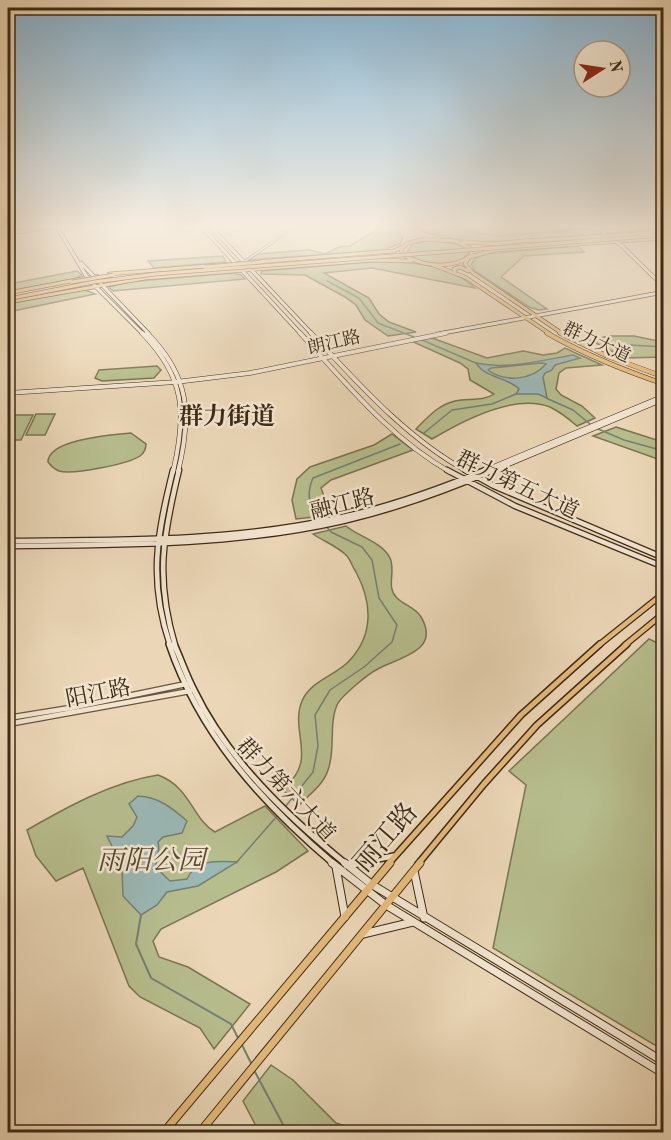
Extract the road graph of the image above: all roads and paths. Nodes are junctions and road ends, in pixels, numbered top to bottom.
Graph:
1 (89, 278) joint
2 (95, 278) edge
3 (120, 278) edge
4 (126, 278) edge
5 (141, 278) edge
6 (168, 278) edge
7 (251, 278) edge
8 (260, 278) edge
9 (467, 278) edge
10 (481, 278) edge
11 (114, 281) junction
12 (96, 285) junction
13 (663, 288) edge
14 (8, 298) edge
15 (534, 315) junction
16 (522, 317) junction
17 (332, 355) junction
18 (324, 358) junction
19 (663, 377) edge
20 (178, 381) junction
21 (663, 385) edge
22 (8, 392) edge
23 (663, 397) edge
24 (587, 429) junction
25 (473, 474) junction
26 (478, 477) junction
27 (464, 480) junction
28 (160, 542) junction
29 (8, 543) edge
30 (663, 558) edge
31 (662, 568) edge
32 (663, 592) edge
33 (663, 613) edge
34 (190, 684) junction
35 (183, 685) junction
36 (194, 690) junction
37 (186, 691) junction
38 (8, 718) edge
39 (8, 724) edge
40 (272, 802) junction
41 (287, 816) junction
42 (397, 856) junction
43 (347, 866) junction
44 (336, 867) junction
45 (414, 871) junction
46 (371, 884) junction
47 (366, 891) junction
48 (392, 897) junction
49 (386, 905) junction
50 (345, 916) junction
51 (424, 918) junction
52 (414, 922) junction
53 (363, 934) junction
54 (663, 1062) edge
55 (663, 1074) edge
56 (164, 1132) edge
57 (200, 1132) edge

1 - 12 main road, 群力第六大道
1 - 14 highway
2 - 14 highway, bridge
3 - 14 highway, bridge
4 - 11 highway, bridge
5 - 11 highway, bridge
6 - 12 highway
7 - 18 main road, 群力第五大道
8 - 17 main road, 群力第五大道
9 - 16 main road, 群力大道
10 - 15 main road, 群力大道
11 - 14 highway, bridge
12 - 14 highway
12 - 20 main road, 群力第六大道
13 - 15 main road, 朗江路
15 - 16 main road, 朗江路
15 - 19 main road, 群力大道
16 - 17 main road, 朗江路
16 - 21 main road, 群力大道
17 - 18 main road, 朗江路
17 - 25 main road, 群力第五大道
18 - 20 main road, 朗江路
18 - 27 main road, 群力第五大道
20 - 22 main road, 朗江路
20 - 28 main road, 群力第六大道
23 - 24 main road, 融江路
24 - 25 main road, 融江路
24 - 26 main road, 融江路
25 - 26 main road, 群力第五大道
25 - 27 main road, 融江路
26 - 27 main road, 融江路
26 - 30 main road, 群力第五大道
27 - 28 main road, 融江路
27 - 31 main road, 群力第五大道
28 - 29 main road, 融江路
28 - 34 main road, 群力第六大道
28 - 35 main road, 群力第六大道
32 - 42 main road, 丽江路
33 - 45 main road, 丽江路
34 - 35 street, 阳江路
34 - 36 main road, 群力第六大道
35 - 37 main road, 群力第六大道
35 - 38 street, 阳江路
36 - 37 street, 阳江路
36 - 40 main road, 群力第六大道
37 - 39 street, 阳江路
37 - 40 main road, 群力第六大道
40 - 41 main road, 群力第六大道
41 - 43 main road, 群力第六大道
41 - 44 main road, 群力第六大道
42 - 43 main road
42 - 46 main road, 丽江路
43 - 46 main road, 群力第六大道
44 - 47 main road, 群力第六大道
44 - 50 main road
45 - 48 main road, 丽江路
45 - 51 main road
46 - 47 main road, 丽江路
46 - 48 main road, 群力第六大道
47 - 49 main road, 群力第六大道
47 - 50 main road, 丽江路
48 - 49 main road, 丽江路
48 - 51 main road, 群力第六大道
49 - 52 main road, 群力第六大道
49 - 53 main road, 丽江路
50 - 56 main road, 丽江路
51 - 54 main road, 群力第六大道
52 - 53 main road
52 - 55 main road, 群力第六大道
53 - 57 main road, 丽江路

